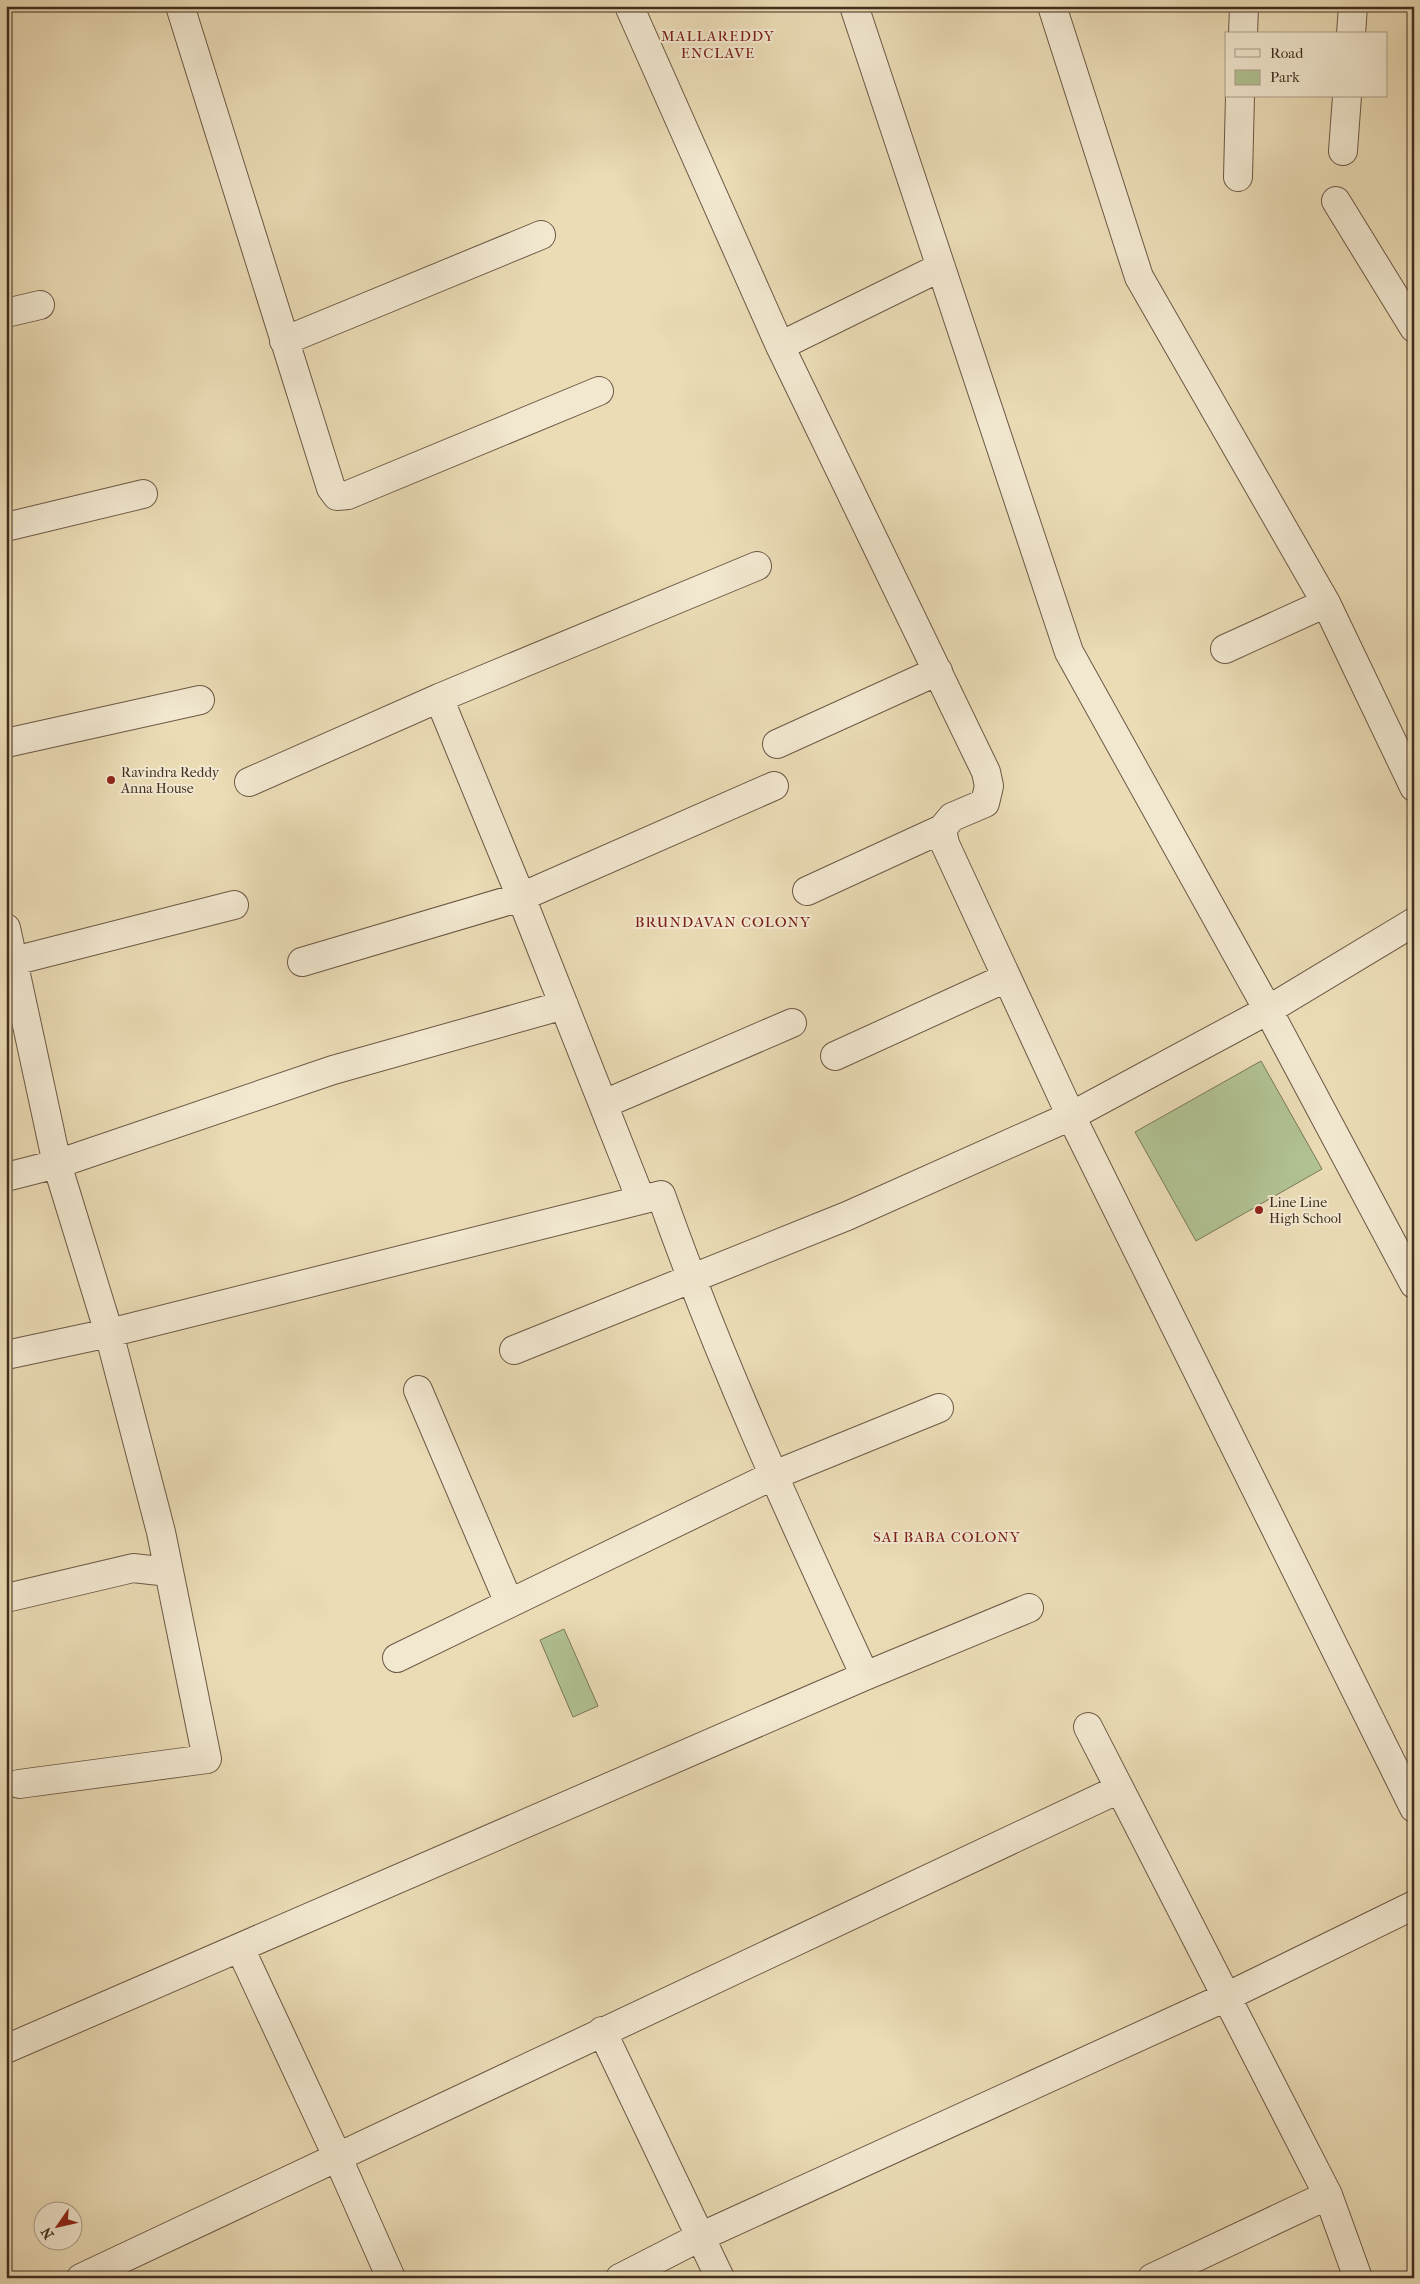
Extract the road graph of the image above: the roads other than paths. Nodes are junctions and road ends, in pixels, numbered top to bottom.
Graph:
1 (180, 6) edge
2 (629, 6) edge
3 (854, 6) edge
4 (1052, 6) edge
5 (1244, 6) edge
6 (1353, 6) edge
7 (1243, 32) edge
8 (1351, 32) edge
9 (1240, 98) edge
10 (1347, 98) edge
11 (1343, 151) dead end
12 (1238, 177) dead end
13 (1336, 201) dead end
14 (541, 235) dead end
15 (941, 267) junction
16 (40, 305) dead end
17 (6, 313) edge
18 (1414, 328) edge
19 (284, 341) junction
20 (780, 346) junction
21 (599, 391) dead end
22 (143, 494) dead end
23 (6, 527) edge
24 (757, 566) dead end
25 (1326, 603) junction
26 (1224, 649) dead end
27 (938, 671) junction
28 (439, 698) junction
29 (200, 700) dead end
30 (6, 743) edge
31 (777, 744) dead end
32 (249, 782) dead end
33 (774, 786) dead end
34 (1414, 787) edge
35 (942, 829) junction
36 (806, 891) dead end
37 (521, 898) junction
38 (234, 905) dead end
39 (1414, 922) edge
40 (6, 928) edge
41 (10, 962) edge
42 (302, 962) dead end
43 (1006, 978) junction
44 (564, 1005) junction
45 (1268, 1010) junction
46 (792, 1023) dead end
47 (835, 1056) dead end
48 (604, 1104) junction
49 (1071, 1116) junction
50 (57, 1164) junction
51 (6, 1177) edge
52 (641, 1200) junction
53 (691, 1280) junction
54 (1414, 1284) edge
55 (109, 1333) junction
56 (514, 1350) dead end
57 (6, 1355) edge
58 (418, 1390) dead end
59 (939, 1408) dead end
60 (772, 1476) junction
61 (169, 1572) junction
62 (6, 1598) edge
63 (509, 1603) junction
64 (1029, 1608) dead end
65 (397, 1658) dead end
66 (865, 1676) junction
67 (1088, 1728) dead end
68 (20, 1784) dead end
69 (1120, 1789) junction
70 (1413, 1806) edge
71 (1414, 1905) edge
72 (240, 1948) junction
73 (1226, 1997) junction
74 (602, 2031) junction
75 (6, 2049) edge
76 (337, 2156) junction
77 (1328, 2195) junction
78 (700, 2236) junction
79 (81, 2278) edge
80 (391, 2278) edge
81 (620, 2278) edge
82 (720, 2278) edge
83 (1152, 2278) edge
84 (1358, 2278) edge

1 - 19 street
2 - 20 street
3 - 15 street
4 - 25 street
5 - 7 street
6 - 8 street
9 - 12 street
10 - 11 street
13 - 18 street
14 - 19 street
15 - 20 street
15 - 45 street
16 - 17 street
19 - 21 street
20 - 27 street
22 - 23 street
24 - 28 street
25 - 26 street
25 - 34 street
27 - 31 street
27 - 35 street
28 - 32 street
28 - 37 street
29 - 30 street
33 - 37 street
35 - 36 street
35 - 43 street
37 - 42 street
37 - 44 street
38 - 41 street
39 - 45 street
40 - 41 street
41 - 50 street
43 - 47 street
43 - 49 street
44 - 48 street
44 - 50 street
45 - 49 street
45 - 54 street
46 - 48 street
48 - 52 street
49 - 53 street
49 - 70 street
50 - 51 street
50 - 55 street
52 - 53 street
52 - 55 street
53 - 56 street
53 - 60 street
55 - 57 street
55 - 61 street
58 - 63 street
59 - 60 street
60 - 63 street
60 - 66 street
61 - 62 street
61 - 68 street
63 - 65 street
64 - 66 street
66 - 72 street
67 - 69 street
69 - 73 street
69 - 74 street
71 - 73 street
72 - 75 street
72 - 76 street
73 - 77 street
73 - 78 street
74 - 76 street
74 - 78 street
76 - 79 street
76 - 80 street
77 - 83 street
77 - 84 street
78 - 81 street
78 - 82 street

